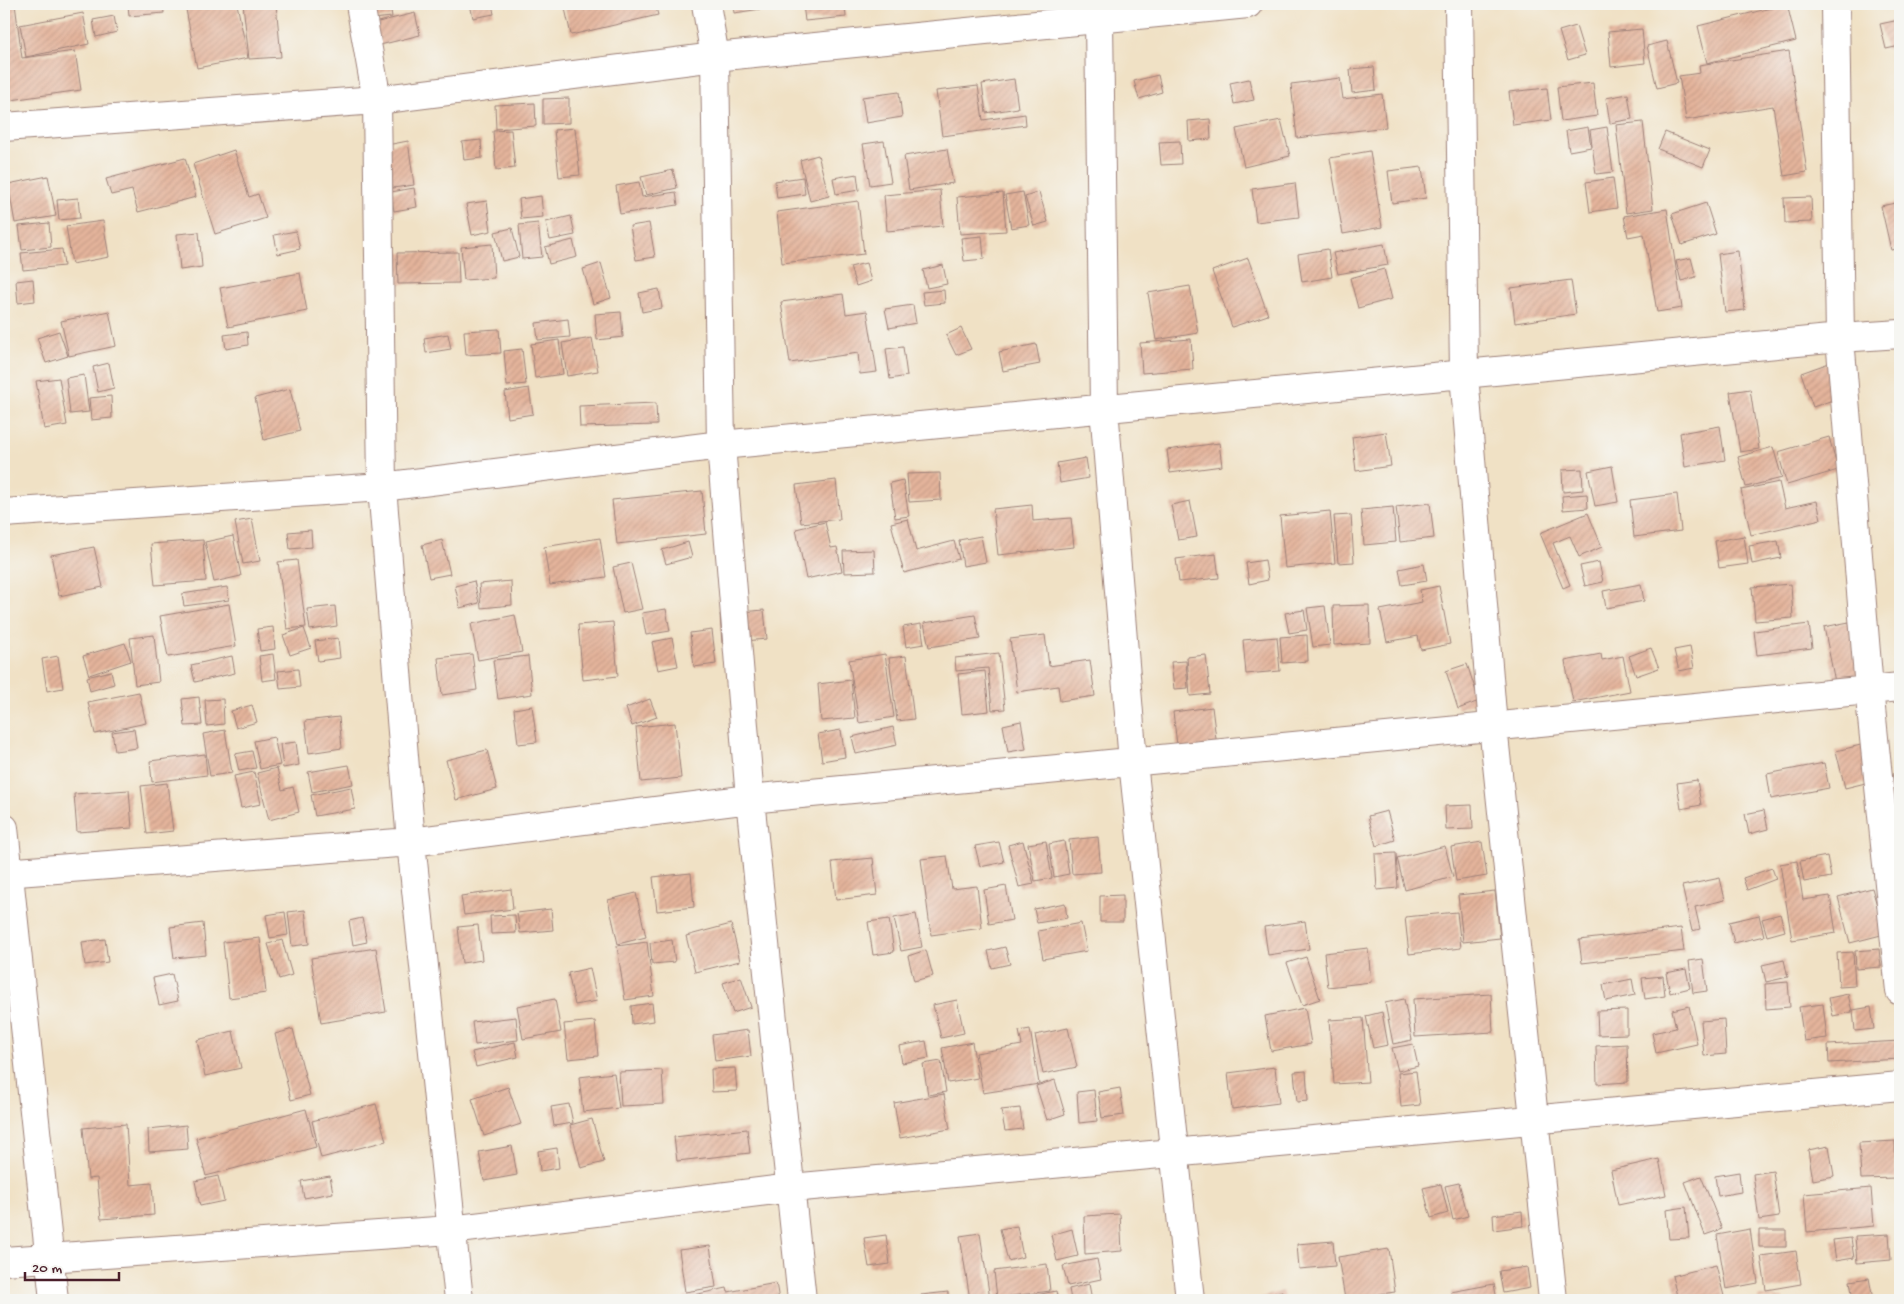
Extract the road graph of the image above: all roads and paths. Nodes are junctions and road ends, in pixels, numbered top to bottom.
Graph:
1 (360, 4) edge
2 (706, 4) edge
3 (1248, 4) edge
4 (1459, 4) edge
5 (1835, 4) edge
6 (1098, 11) edge
7 (715, 57) junction
8 (376, 100) junction
9 (4, 128) edge
10 (1900, 334) edge
11 (1840, 338) junction
12 (1464, 374) junction
13 (1104, 408) junction
14 (721, 444) junction
15 (382, 486) junction
16 (4, 513) edge
17 (1900, 687) edge
18 (1869, 689) junction
19 (1493, 726) junction
20 (1133, 762) junction
21 (750, 799) junction
22 (4, 828) edge
23 (411, 842) junction
24 (6, 872) edge
25 (1900, 991) edge
26 (1900, 1086) edge
27 (1534, 1120) junction
28 (1174, 1153) junction
29 (790, 1188) junction
30 (451, 1230) junction
31 (49, 1257) junction
32 (4, 1261) edge
33 (54, 1300) edge
34 (459, 1300) edge
35 (802, 1300) edge
36 (1190, 1300) edge
37 (1553, 1300) edge

1 - 8 street
2 - 7 street
3 - 6 street
4 - 12 street
5 - 11 street
6 - 7 street
6 - 13 street
7 - 8 street
7 - 14 street
8 - 9 street
8 - 15 street
10 - 11 street
11 - 12 street
11 - 18 street
12 - 13 street
12 - 19 street
13 - 14 street
13 - 20 street
14 - 15 street
14 - 21 street
15 - 16 street
15 - 23 street
17 - 18 street
18 - 19 street
18 - 25 street
19 - 20 street
19 - 27 street
20 - 21 street
20 - 28 street
21 - 23 street
21 - 29 street
22 - 24 street
23 - 24 street
23 - 30 street
24 - 31 street
26 - 27 street
27 - 28 street
27 - 37 street
28 - 29 street
28 - 36 street
29 - 30 street
29 - 35 street
30 - 31 street
30 - 34 street
31 - 32 street
31 - 33 street

